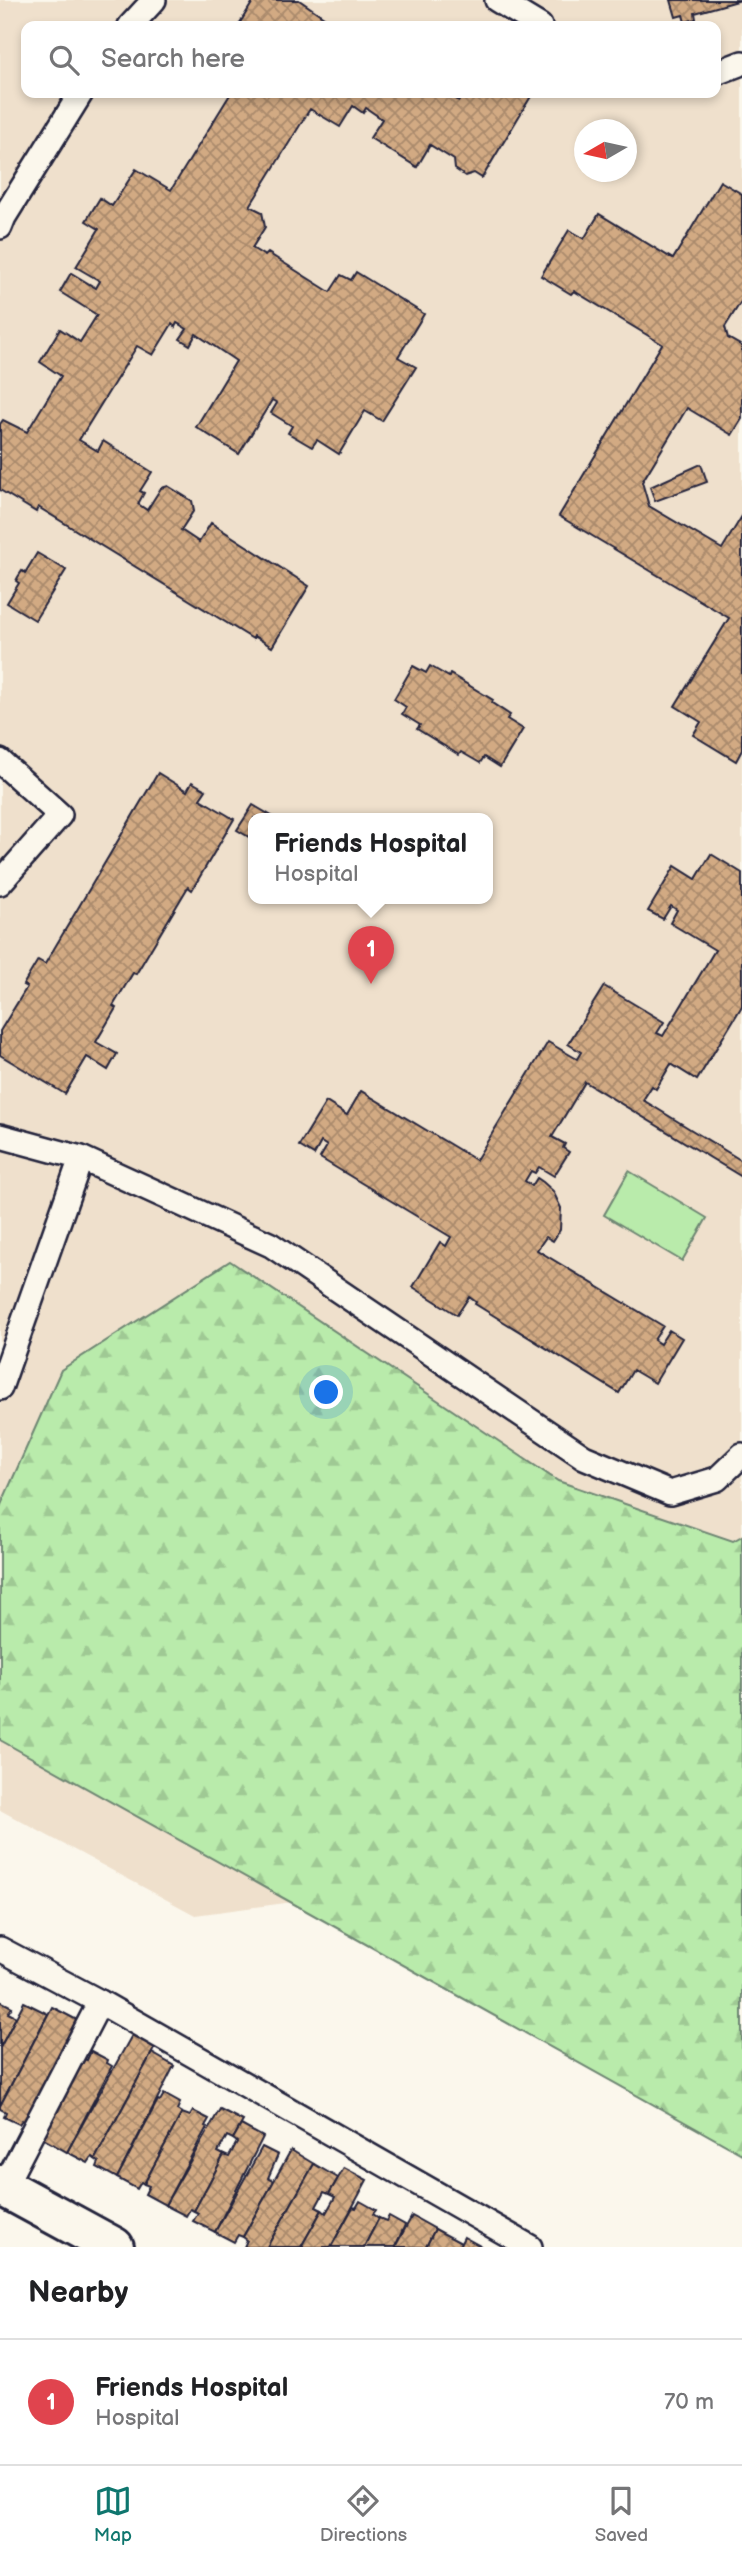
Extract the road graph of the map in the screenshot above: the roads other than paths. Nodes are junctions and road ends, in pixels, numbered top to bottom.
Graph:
1 (154, 0) edge
2 (497, 0) edge
3 (135, 21) edge
4 (532, 21) edge
5 (742, 63) edge
6 (721, 71) edge
7 (79, 98) edge
8 (0, 227) edge
9 (0, 761) edge
10 (0, 883) edge
11 (0, 1136) edge
12 (80, 1158) junction
13 (0, 1388) edge
14 (742, 1455) edge
15 (0, 1949) edge
16 (100, 2002) junction
17 (1, 2189) edge
18 (114, 2247) edge
19 (530, 2247) edge

1 - 3 lane
2 - 4 lane
5 - 6 lane
7 - 8 lane
9 - 10 lane
11 - 12 lane
12 - 13 lane
12 - 14 lane
15 - 16 lane
16 - 17 lane
16 - 19 lane
17 - 18 street

